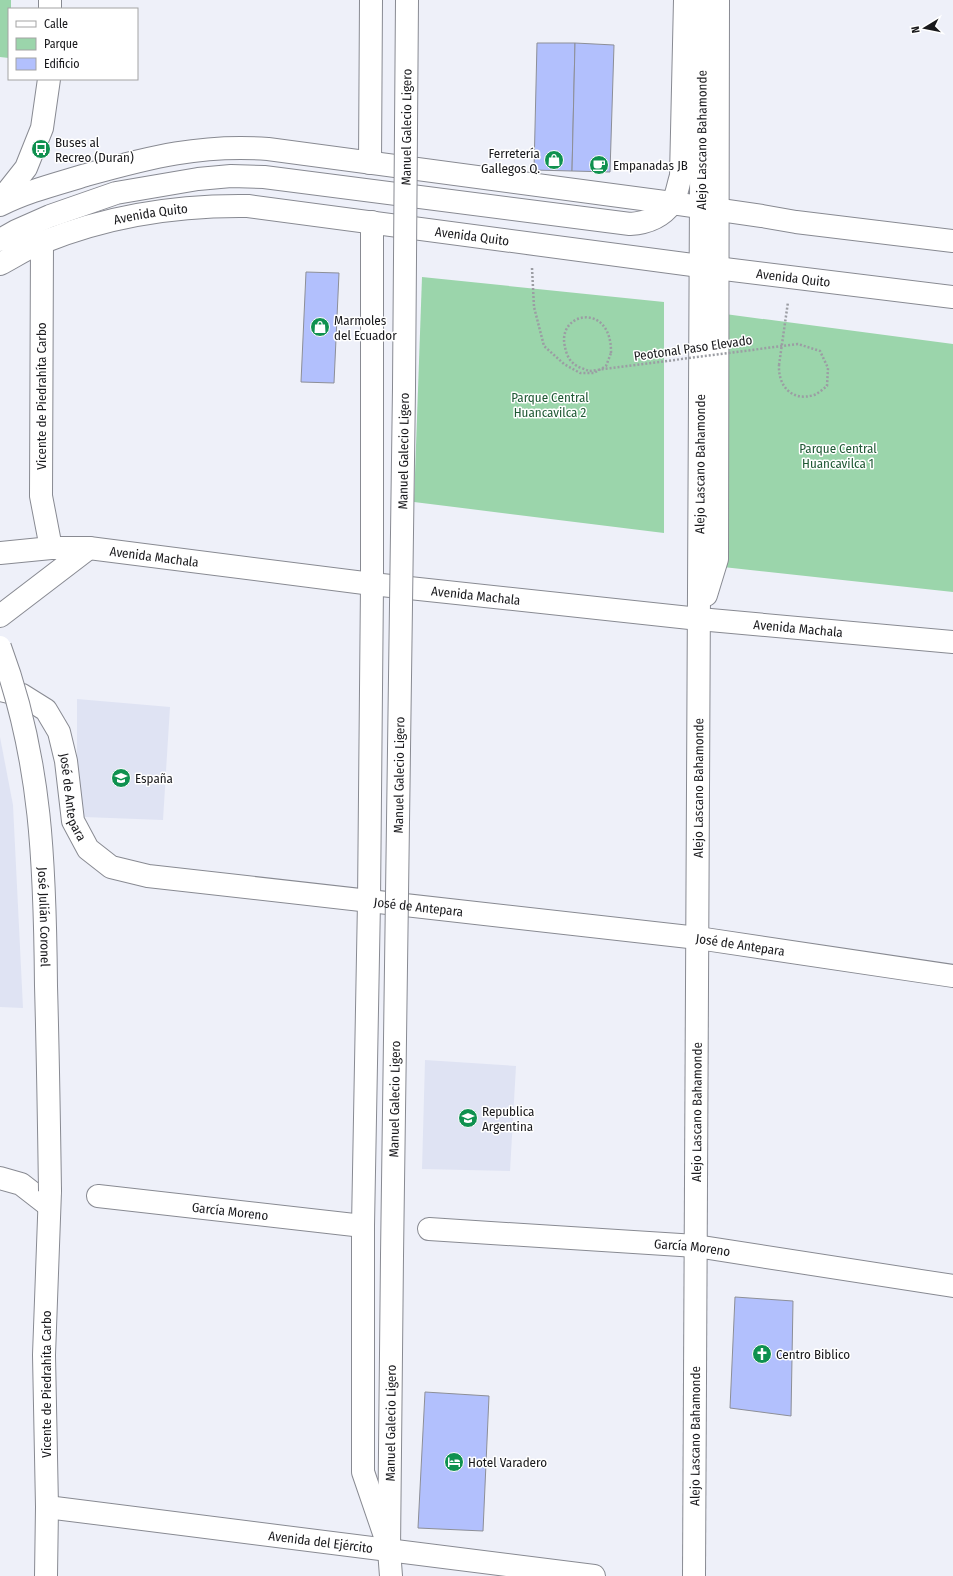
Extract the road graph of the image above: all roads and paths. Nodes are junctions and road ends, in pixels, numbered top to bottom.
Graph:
1 (372, 0) edge
2 (407, 0) edge
3 (685, 0) edge
4 (702, 0) edge
5 (718, 0) edge
6 (49, 80) edge
7 (370, 163) junction
8 (0, 202) edge
9 (672, 203) junction
10 (0, 205) edge
11 (709, 209) junction
12 (372, 222) junction
13 (0, 240) edge
14 (953, 241) edge
15 (42, 242) junction
16 (531, 244) junction
17 (0, 264) edge
18 (709, 267) junction
19 (791, 277) junction
20 (953, 297) edge
21 (51, 548) junction
22 (89, 548) junction
23 (0, 553) edge
24 (372, 584) junction
25 (0, 616) edge
26 (699, 619) junction
27 (953, 642) edge
28 (0, 647) edge
29 (0, 690) edge
30 (369, 901) junction
31 (698, 938) junction
32 (953, 976) edge
33 (0, 1178) edge
34 (98, 1196) dead end
35 (49, 1198) junction
36 (363, 1226) junction
37 (429, 1229) dead end
38 (696, 1246) junction
39 (953, 1286) edge
40 (47, 1507) junction
41 (389, 1550) junction
42 (46, 1576) edge
43 (391, 1576) edge
44 (594, 1576) edge
45 (694, 1576) edge

1 - 7 street
2 - 41 street, Manuel Galecio Ligero, bridge
3 - 9 street
4 - 11 street, Alejo Lascano Bahamonde
5 - 11 street
6 - 8 street
7 - 9 street
7 - 10 street
9 - 11 street
9 - 13 street
11 - 14 street
11 - 18 street, Alejo Lascano Bahamonde
12 - 15 street, Avenida Quito
12 - 16 street, Avenida Quito
12 - 24 street, Manuel Galecio Ligero
15 - 17 street, Avenida Quito
15 - 21 street, Vicente de Piedrahíta Carbo
16 - 18 street, Avenida Quito
16 - 19 path, Peotonal Paso Elevado, bridge
18 - 19 street, Avenida Quito
18 - 26 street, Alejo Lascano Bahamonde
19 - 20 street, Avenida Quito
21 - 22 street, Avenida Machala
21 - 23 street, Avenida Machala
22 - 24 street, Avenida Machala
22 - 25 street
24 - 26 street, Avenida Machala
24 - 30 street, Manuel Galecio Ligero
26 - 27 street, Avenida Machala
26 - 31 street, Alejo Lascano Bahamonde
28 - 35 street, José Julián Coronel, bridge
29 - 30 street, José de Antepara
30 - 31 street, José de Antepara
30 - 36 street, Manuel Galecio Ligero
31 - 32 street, José de Antepara
31 - 38 street, Alejo Lascano Bahamonde
33 - 35 street
34 - 36 street, García Moreno
35 - 40 street, Vicente de Piedrahíta Carbo
36 - 41 street, Manuel Galecio Ligero
37 - 38 street, García Moreno
38 - 39 street, García Moreno
38 - 45 street, Alejo Lascano Bahamonde
40 - 41 street, Avenida del Ejército
40 - 42 street, Vicente de Piedrahíta Carbo
41 - 43 street, Manuel Galecio Ligero
41 - 44 street, Avenida del Ejército

